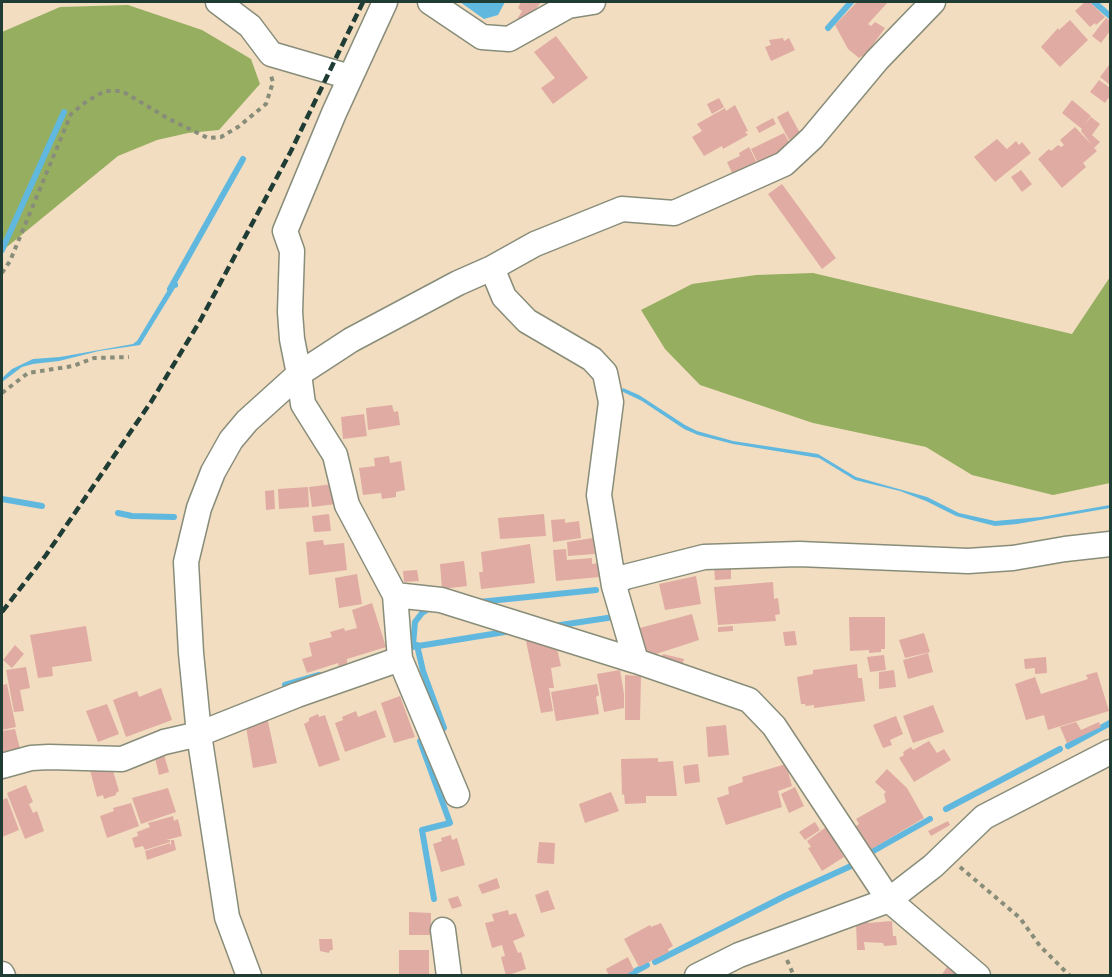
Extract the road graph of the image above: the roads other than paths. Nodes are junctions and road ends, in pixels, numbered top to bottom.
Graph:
1 (218, 2) edge
2 (385, 2) edge
3 (430, 2) edge
4 (593, 2) edge
5 (933, 2) edge
6 (350, 77) junction
7 (492, 268) junction
8 (299, 374) junction
9 (1110, 544) edge
10 (614, 584) junction
11 (395, 595) junction
12 (400, 658) junction
13 (636, 661) junction
14 (199, 734) junction
15 (1110, 752) edge
16 (2, 766) edge
17 (457, 795) dead end
18 (889, 900) junction
19 (443, 930) dead end
20 (249, 975) edge
21 (449, 975) edge
22 (697, 975) edge
23 (978, 975) edge

1 - 6 street
2 - 6 street
3 - 4 street
5 - 7 street
6 - 8 street
7 - 8 street
7 - 10 street
8 - 11 street
8 - 14 street
9 - 10 street
10 - 13 street
11 - 12 street
11 - 13 street
12 - 14 street
12 - 17 street
13 - 18 street
14 - 16 street
14 - 20 street
15 - 18 street
18 - 22 street
18 - 23 street
19 - 21 street

